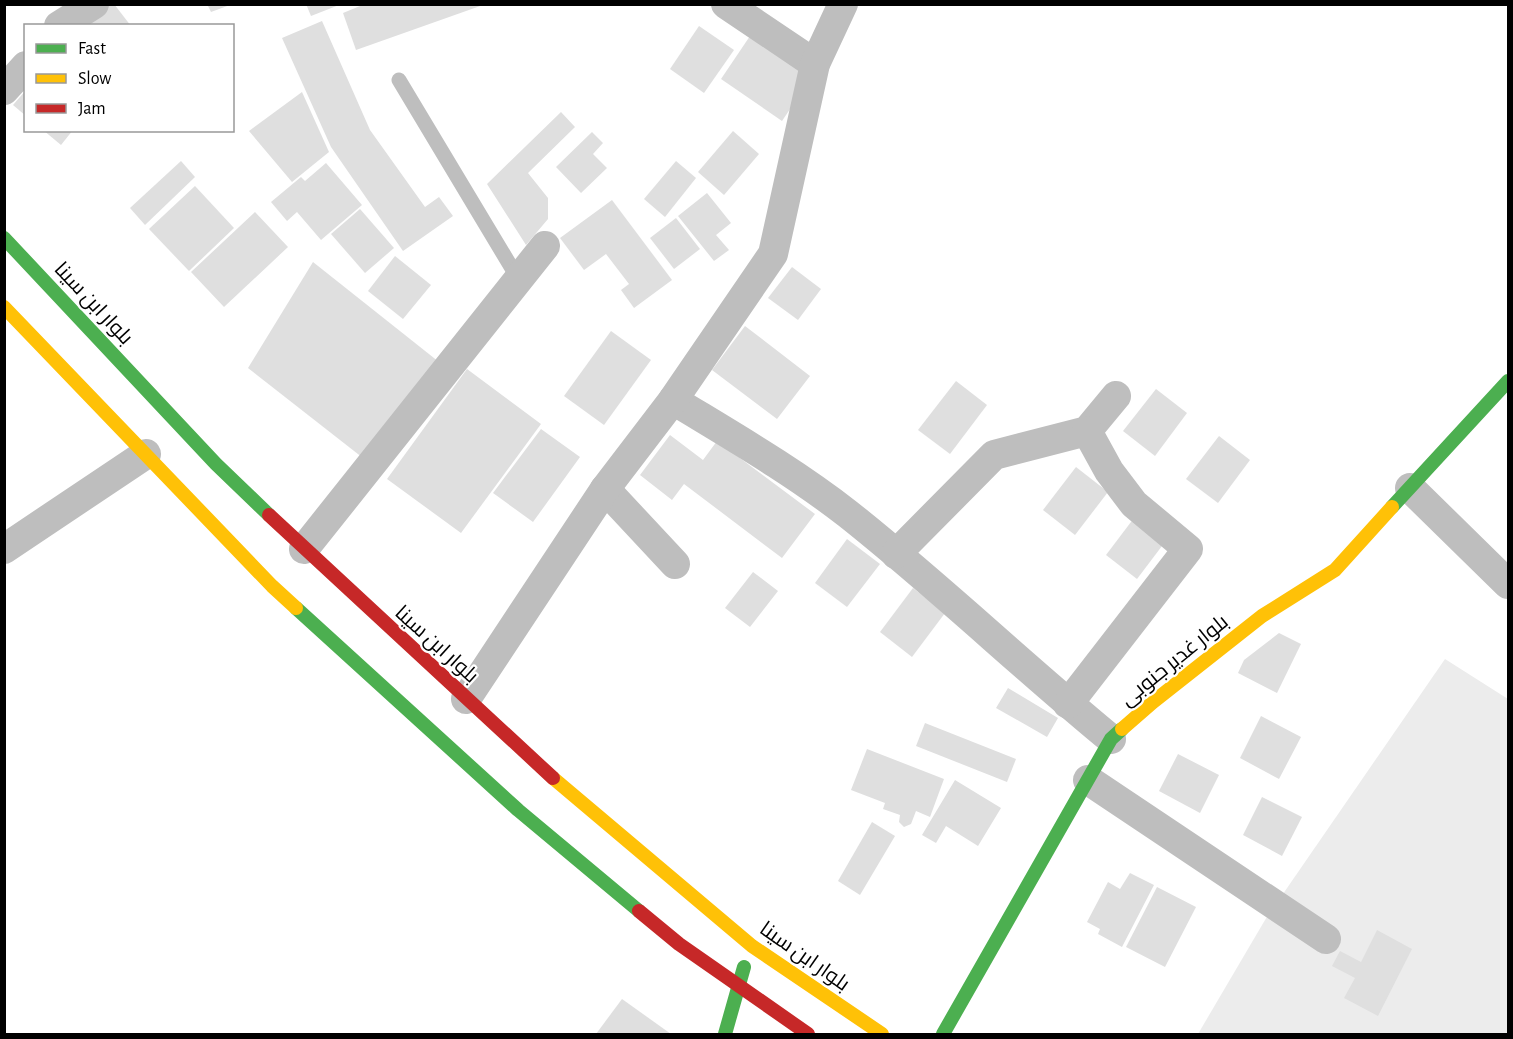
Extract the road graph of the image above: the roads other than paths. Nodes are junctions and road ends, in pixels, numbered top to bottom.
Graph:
1 (94, 4) edge
2 (726, 4) edge
3 (843, 4) edge
4 (62, 24) edge
5 (815, 64) junction
6 (24, 68) edge
7 (399, 80) dead end
8 (4, 90) edge
9 (4, 238) edge
10 (545, 246) dead end
11 (519, 280) junction
12 (4, 307) edge
13 (1509, 381) edge
14 (1116, 396) dead end
15 (673, 400) junction
16 (1087, 431) junction
17 (146, 454) junction
18 (1410, 488) junction
19 (605, 489) junction
20 (4, 549) edge
21 (304, 549) junction
22 (896, 554) junction
23 (675, 564) dead end
24 (1509, 584) edge
25 (466, 699) junction
26 (1068, 704) junction
27 (1111, 739) junction
28 (1088, 780) junction
29 (1326, 939) dead end
30 (752, 946) junction
31 (737, 986) junction
32 (725, 1035) edge
33 (808, 1035) edge
34 (882, 1035) edge
35 (943, 1035) edge

1 - 4 street
2 - 5 street
3 - 5 street
5 - 15 street
6 - 8 street
7 - 11 lane
9 - 21 main road, بلوار ابن سینا
10 - 11 street
11 - 21 street
12 - 17 main road
13 - 18 main road, بلوار غدیر جنوبی
14 - 16 street
15 - 19 street
15 - 22 street
16 - 22 street
16 - 26 street
17 - 20 street
17 - 31 main road
18 - 24 street
18 - 27 main road, بلوار غدیر جنوبی
19 - 23 street
19 - 25 street
21 - 25 main road, بلوار ابن سینا
22 - 26 street
25 - 30 main road, بلوار ابن سینا
26 - 27 street
27 - 28 main road, بلوار غدیر جنوبی
28 - 29 street
28 - 35 main road, بلوار غدیر جنوبی
30 - 31 main road
30 - 34 main road, بلوار ابن سینا
31 - 32 main road
31 - 33 main road

